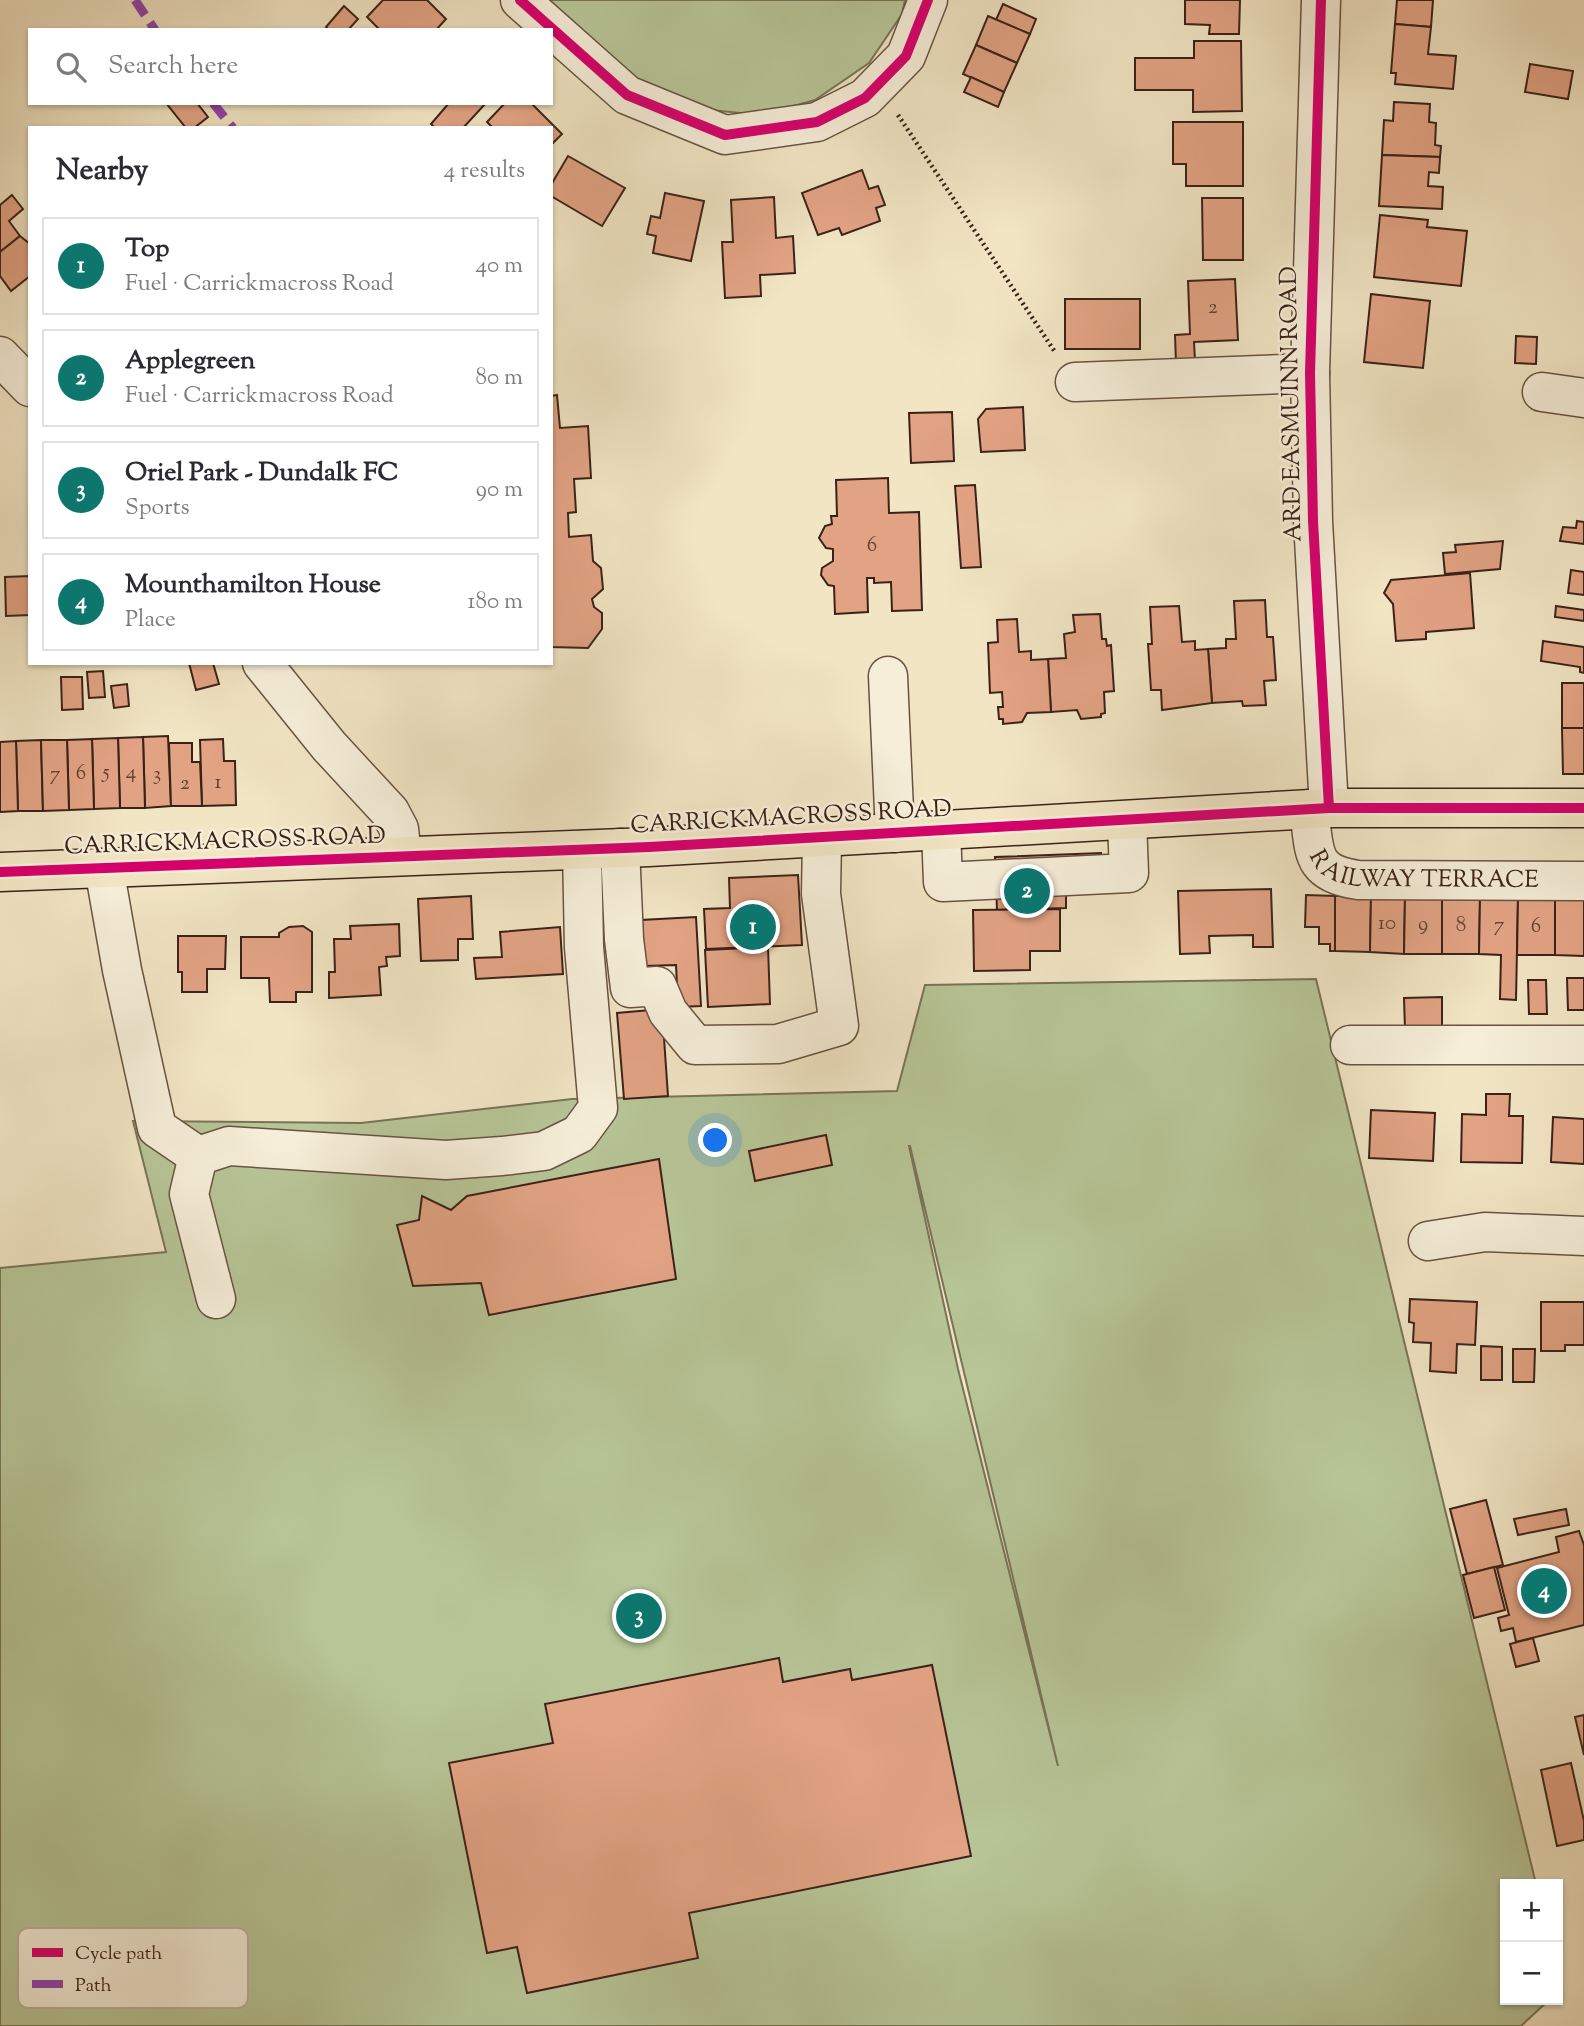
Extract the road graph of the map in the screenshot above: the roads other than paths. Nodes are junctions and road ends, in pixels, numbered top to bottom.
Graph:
1 (520, 0) edge
2 (928, 0) edge
3 (1321, 0) edge
4 (552, 28) edge
5 (553, 29) edge
6 (0, 356) edge
7 (1310, 373) junction
8 (1075, 382) road end
9 (28, 385) edge
10 (1542, 392) dead end
11 (1584, 398) edge
12 (264, 665) edge
13 (888, 676) dead end
14 (1319, 808) junction
15 (1584, 808) edge
16 (1127, 821) junction
17 (941, 830) junction
18 (895, 833) junction
19 (822, 838) junction
20 (620, 848) junction
21 (582, 850) junction
22 (402, 856) junction
23 (104, 868) junction
24 (0, 872) edge
25 (1584, 881) edge
26 (1349, 1045) dead end
27 (1584, 1045) edge
28 (198, 1156) junction
29 (1584, 1236) edge
30 (1428, 1241) dead end
31 (216, 1299) dead end

1 - 4 street
2 - 5 street
3 - 7 street, ARD EASMUINN ROAD
6 - 9 street
7 - 8 street
7 - 14 street, ARD EASMUINN ROAD
10 - 11 street
12 - 22 street
13 - 18 street
14 - 15 main road, CARRICKMACROSS ROAD
14 - 16 main road, CARRICKMACROSS ROAD
14 - 25 street, RAILWAY TERRACE
16 - 17 main road, CARRICKMACROSS ROAD
16 - 17 street
17 - 18 main road, CARRICKMACROSS ROAD
18 - 19 main road, CARRICKMACROSS ROAD
19 - 20 main road, CARRICKMACROSS ROAD
19 - 20 street
20 - 21 main road, CARRICKMACROSS ROAD
21 - 22 main road, CARRICKMACROSS ROAD
21 - 28 street
22 - 23 main road, CARRICKMACROSS ROAD
23 - 24 main road, CARRICKMACROSS ROAD
23 - 28 street
26 - 27 street
28 - 31 street
29 - 30 street

